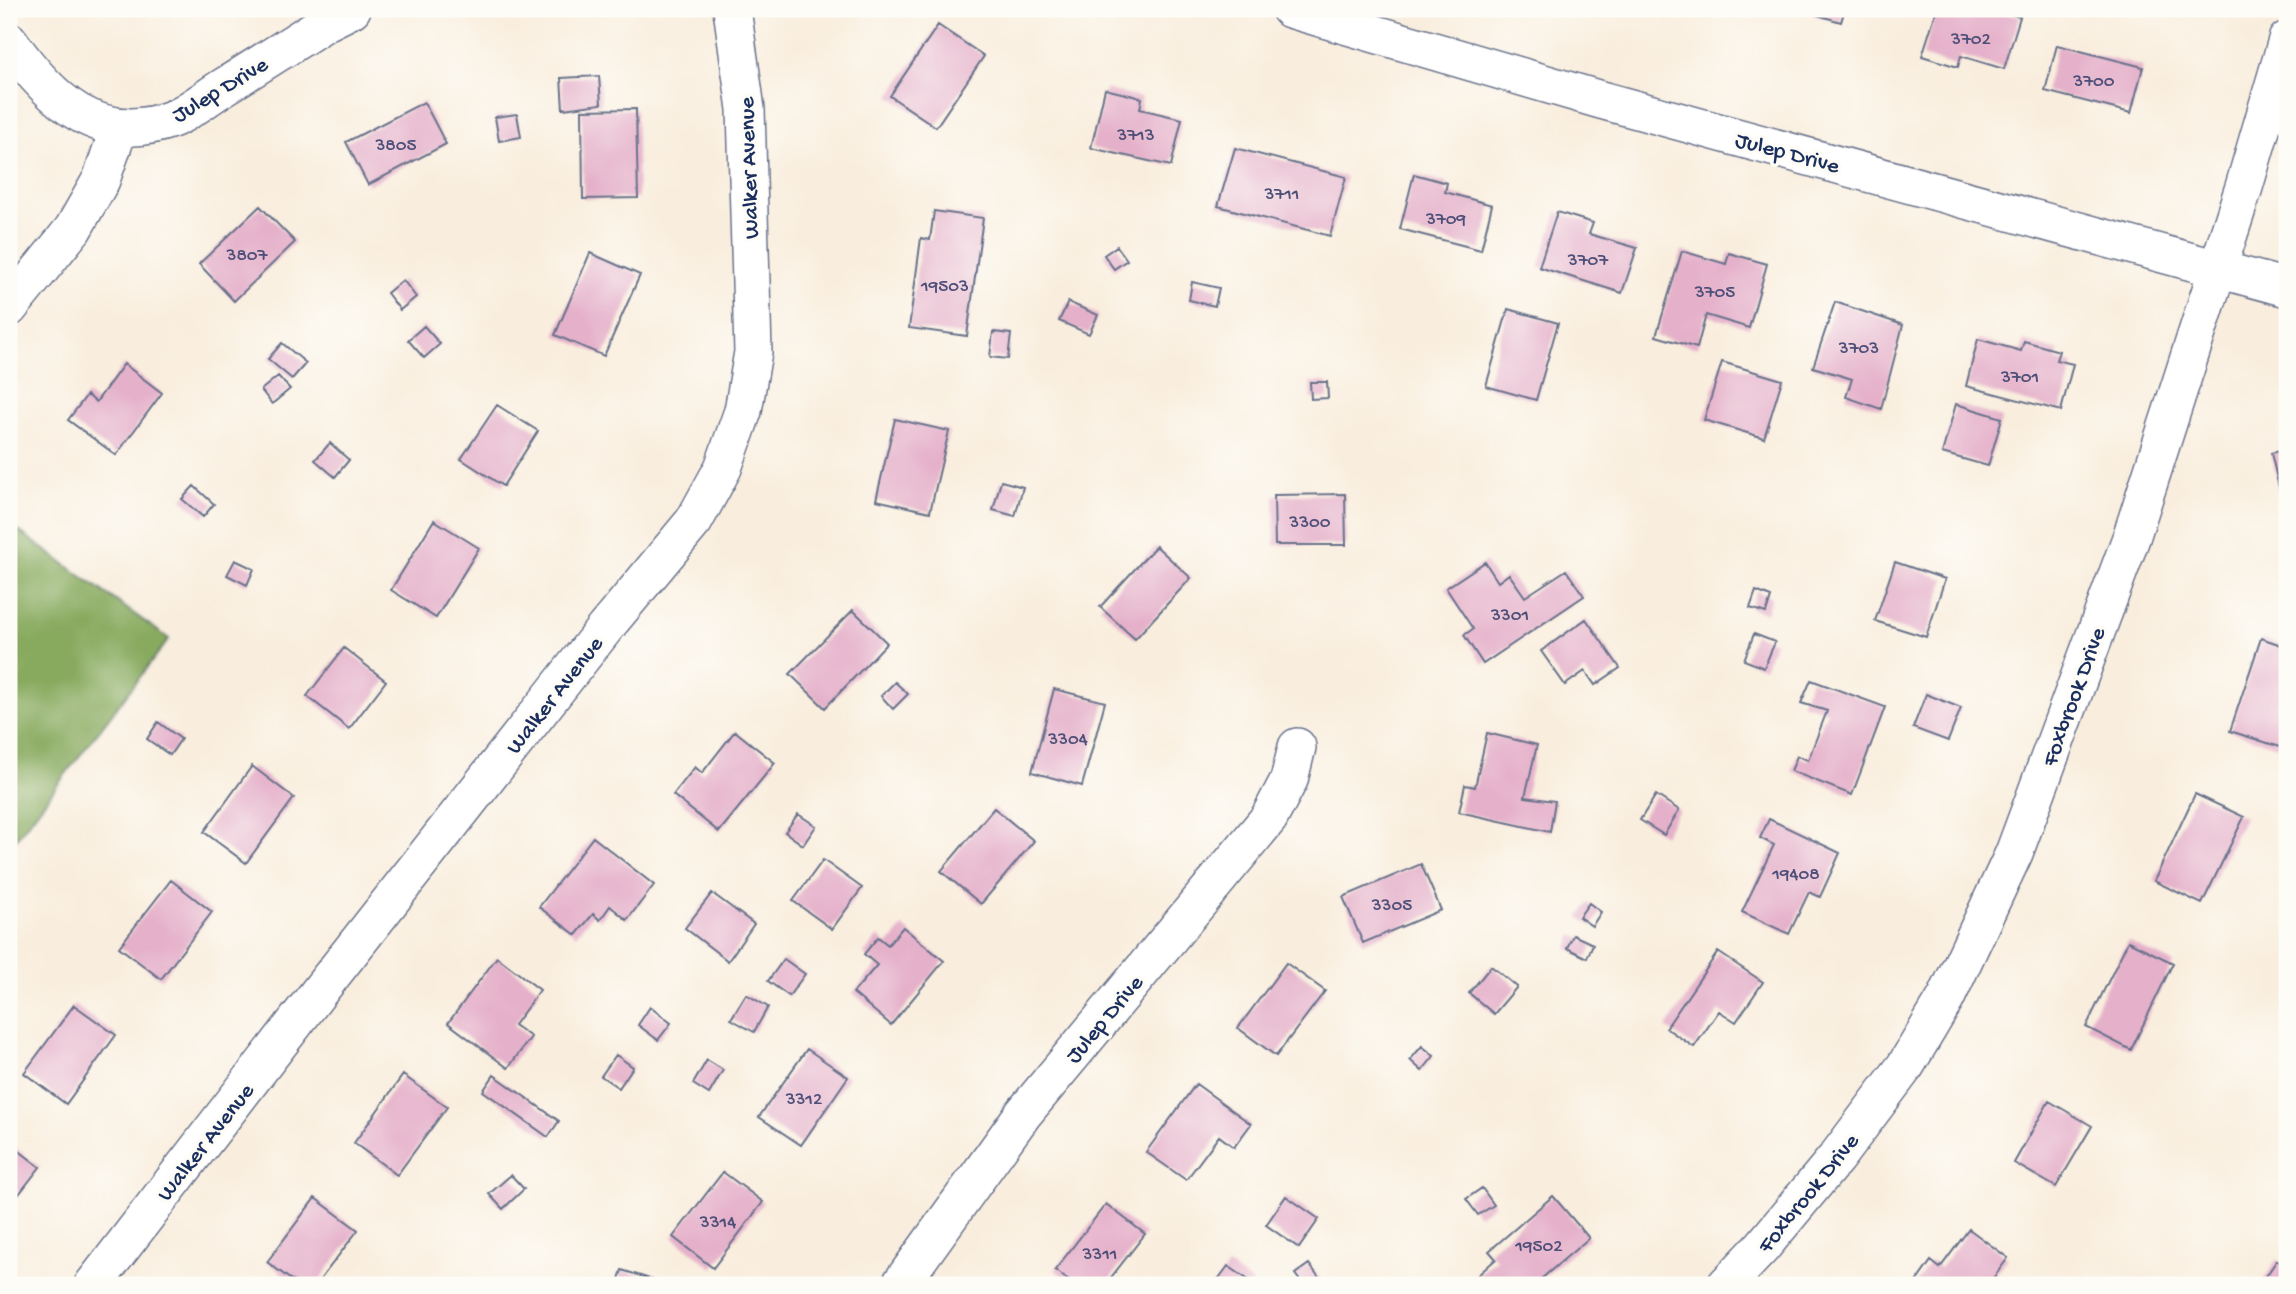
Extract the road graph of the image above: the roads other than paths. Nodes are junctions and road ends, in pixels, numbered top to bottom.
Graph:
1 (352, 9) edge
2 (732, 9) edge
3 (1290, 9) edge
4 (2287, 40) edge
5 (9, 41) edge
6 (119, 128) junction
7 (2217, 269) junction
8 (2287, 288) edge
9 (9, 307) edge
10 (1297, 747) dead end
11 (93, 1285) edge
12 (900, 1285) edge
13 (1726, 1285) edge

1 - 6 street, Julep Drive
2 - 11 street, Walker Avenue
3 - 7 street, Julep Drive
4 - 7 street, Foxbrook Drive
5 - 6 street
6 - 9 street
7 - 8 street, Julep Drive
7 - 13 street, Foxbrook Drive
10 - 12 street, Julep Drive

